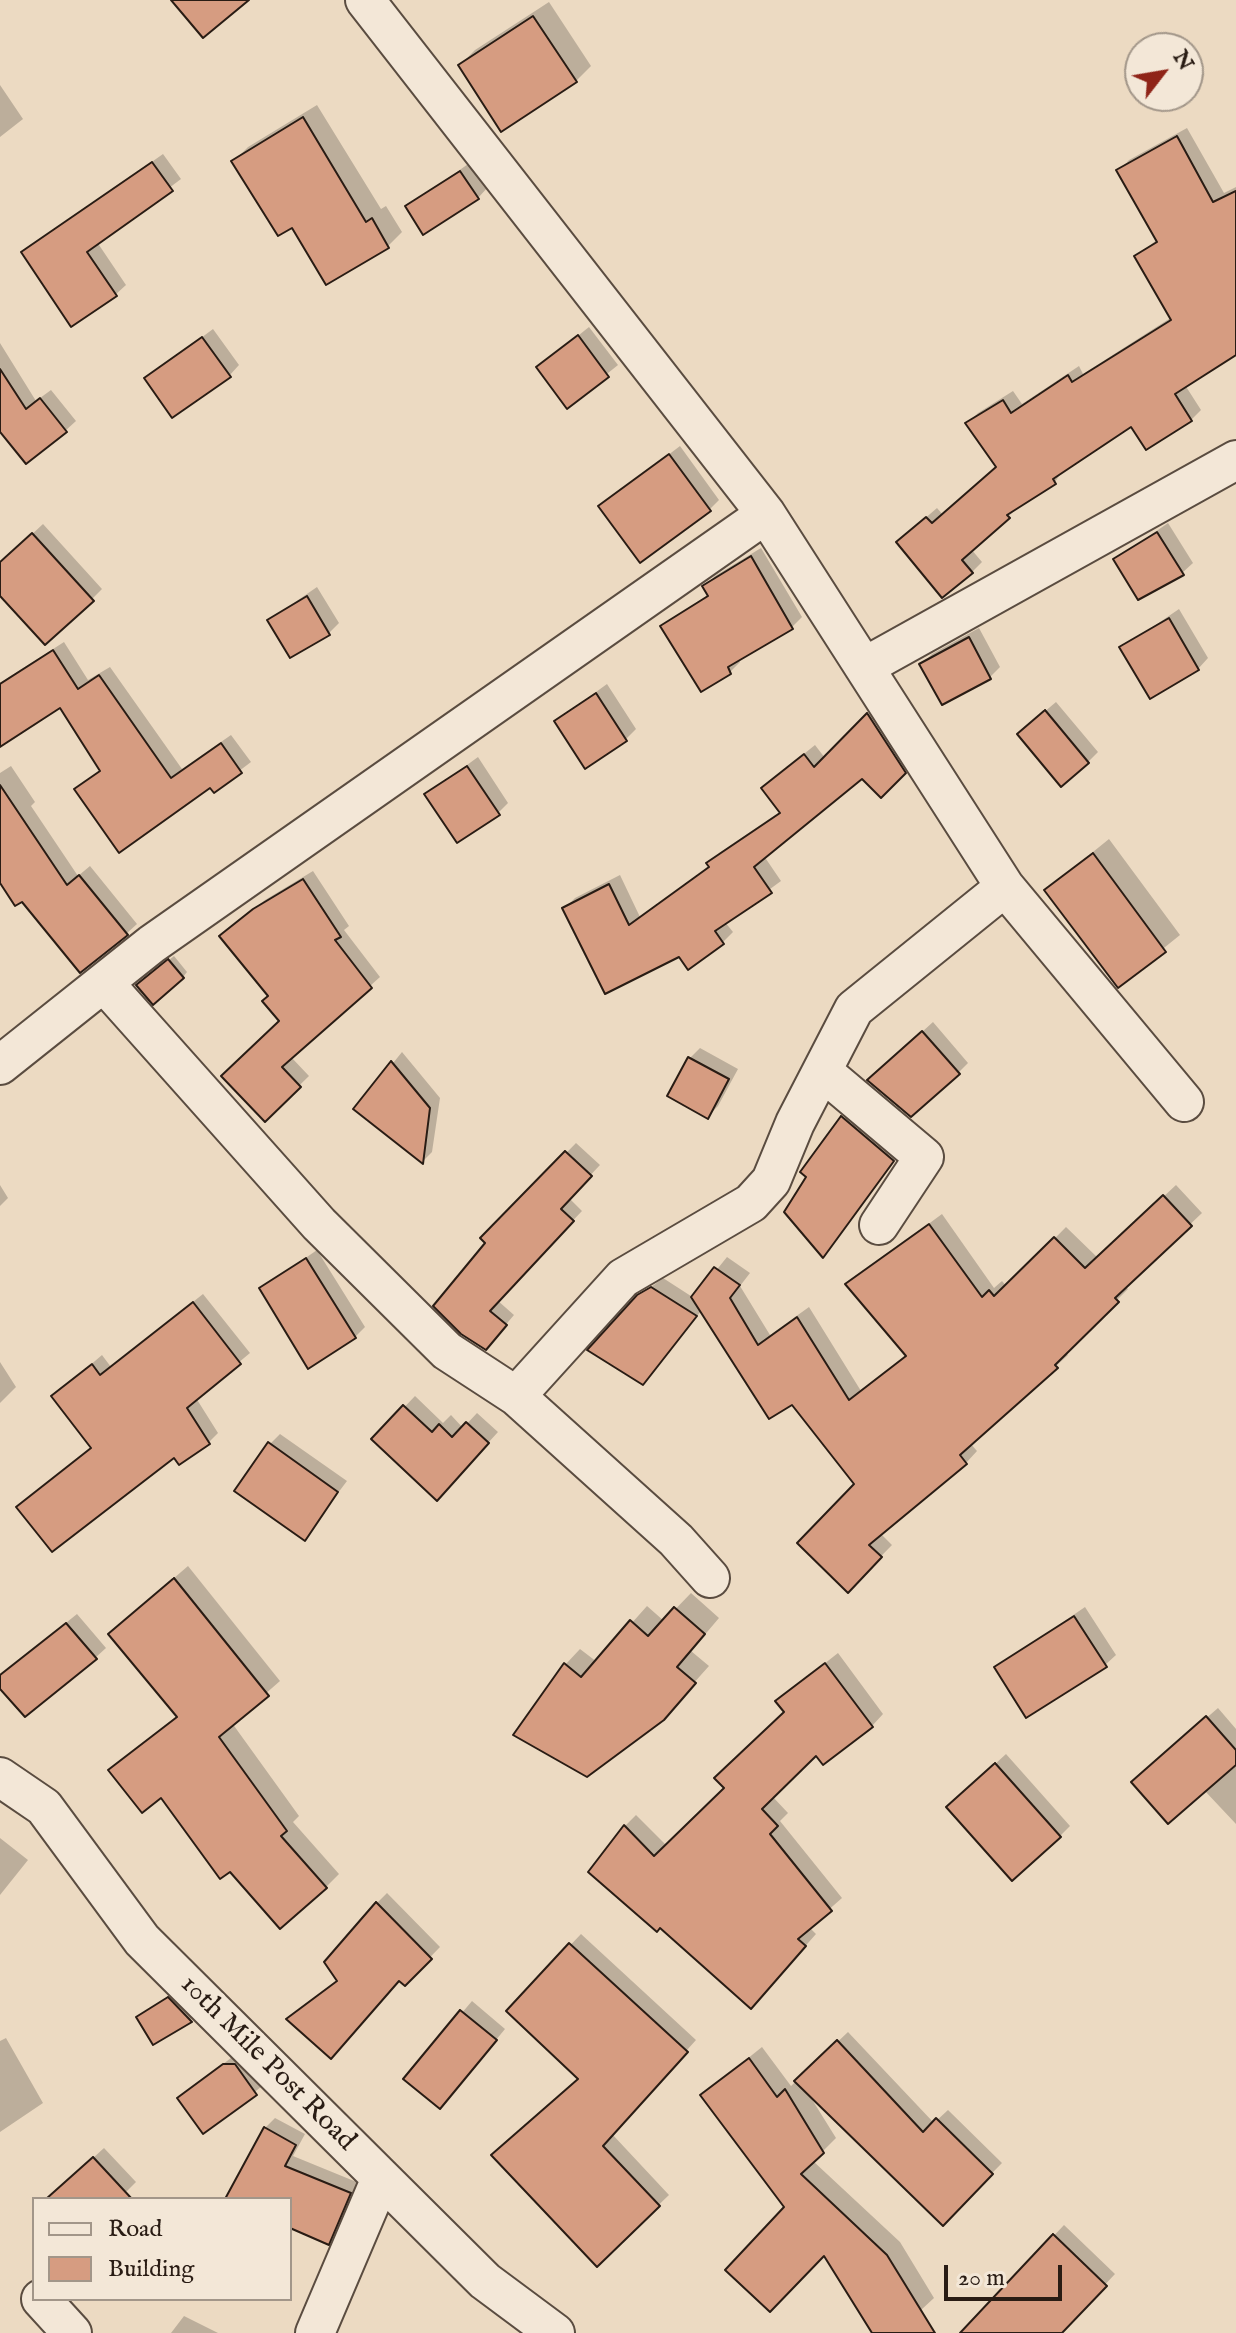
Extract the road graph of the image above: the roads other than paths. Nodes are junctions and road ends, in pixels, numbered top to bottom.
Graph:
1 (365, 0) edge
2 (1236, 460) edge
3 (766, 514) junction
4 (864, 667) junction
5 (1005, 887) junction
6 (104, 983) junction
7 (0, 1065) edge
8 (822, 1071) junction
9 (1184, 1102) dead end
10 (879, 1225) dead end
11 (516, 1396) junction
12 (710, 1578) dead end
13 (0, 1777) edge
14 (381, 2178) junction
15 (43, 2301) edge
16 (72, 2333) edge
17 (315, 2333) edge
18 (555, 2333) edge

1 - 3 street
2 - 4 street
3 - 4 street
3 - 6 street
4 - 5 street
5 - 8 street
5 - 9 street
6 - 7 street
6 - 11 street
8 - 10 street
8 - 11 street
11 - 12 street
13 - 14 street, 10th Mile Post Road
14 - 17 street
14 - 18 street, 10th Mile Post Road
15 - 16 street

